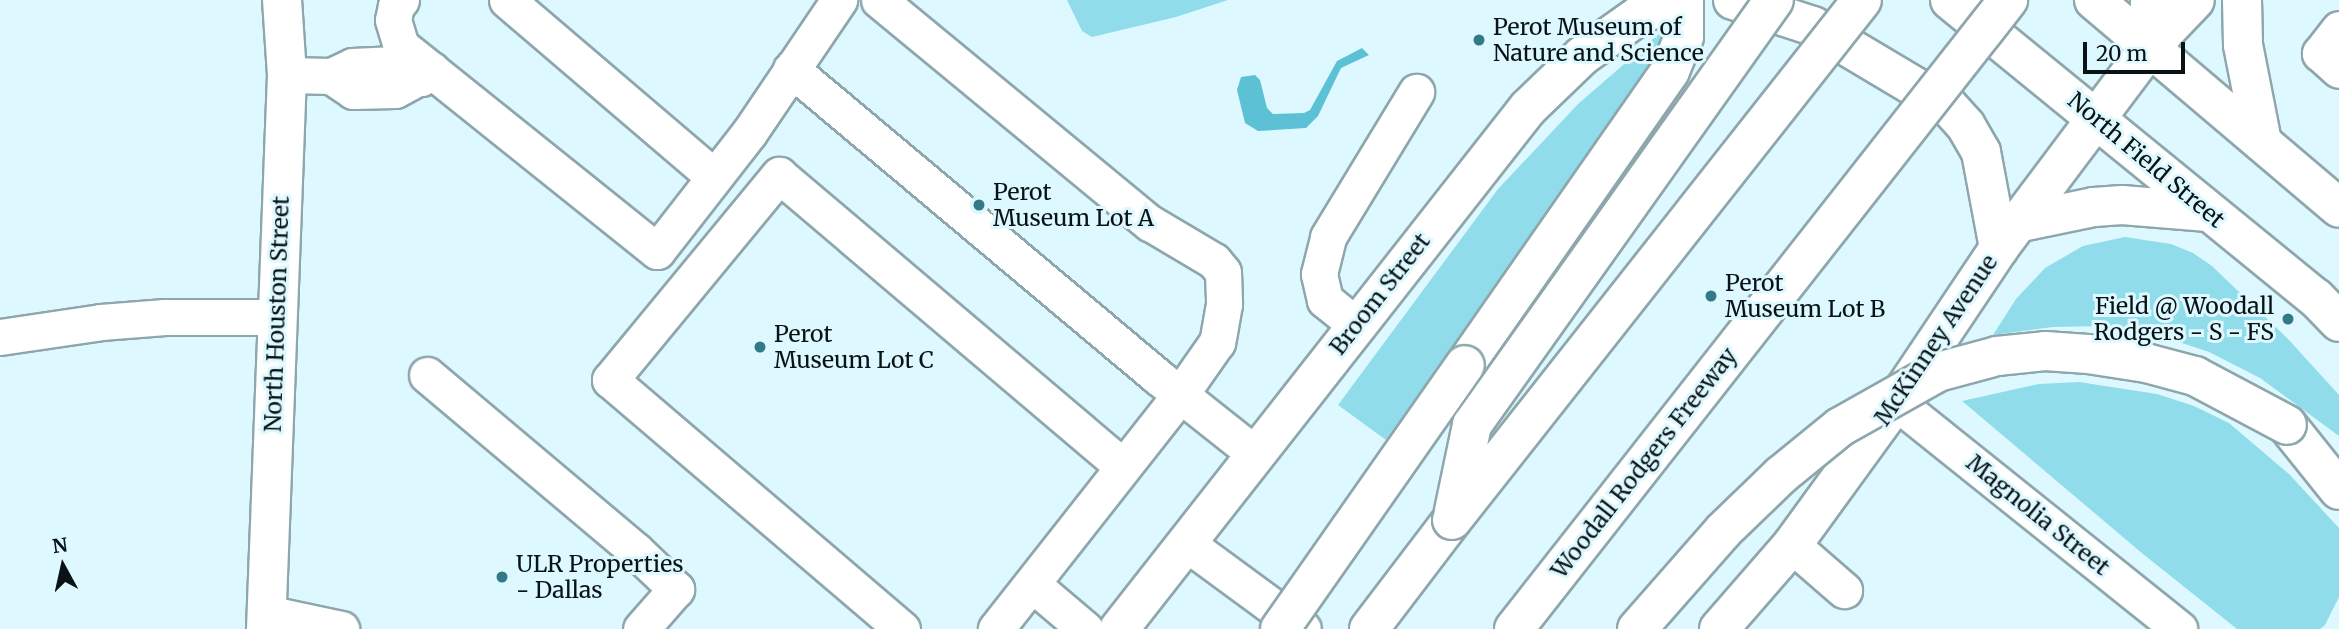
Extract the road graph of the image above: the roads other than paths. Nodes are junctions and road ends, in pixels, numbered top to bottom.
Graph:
1 (282, 0) edge
2 (401, 0) edge
3 (507, 0) edge
4 (839, 0) edge
5 (879, 0) edge
6 (1678, 0) edge
7 (1684, 0) edge
8 (1733, 0) edge
9 (1774, 0) edge
10 (1862, 0) edge
11 (1950, 0) edge
12 (2008, 0) edge
13 (2094, 0) edge
14 (2150, 0) edge
15 (2195, 0) edge
16 (2242, 0) edge
17 (2339, 29) edge
18 (2149, 48) junction
19 (792, 69) junction
20 (2339, 70) edge
21 (426, 74) junction
22 (287, 75) junction
23 (1416, 92) dead end
24 (2097, 118) junction
25 (2262, 142) junction
26 (714, 177) junction
27 (2339, 208) edge
28 (2208, 212) junction
29 (2008, 236) junction
30 (2331, 306) edge
31 (278, 317) junction
32 (1356, 325) junction
33 (0, 337) edge
34 (427, 375) dead end
35 (1180, 395) junction
36 (1896, 402) junction
37 (2287, 425) junction
38 (1255, 454) junction
39 (2339, 456) edge
40 (1122, 466) junction
41 (2339, 490) edge
42 (1452, 520) junction
43 (1186, 543) junction
44 (1792, 545) junction
45 (1032, 584) junction
46 (1844, 590) dead end
47 (266, 621) edge
48 (341, 629) edge
49 (641, 629) edge
50 (902, 629) edge
51 (996, 629) edge
52 (1085, 629) edge
53 (1119, 629) edge
54 (1280, 629) edge
55 (1303, 629) edge
56 (1369, 629) edge
57 (1514, 629) edge
58 (1637, 629) edge
59 (1719, 629) edge
60 (2179, 629) edge

1 - 22 main road, North Houston Street
2 - 21 street
3 - 26 street
4 - 19 street
5 - 35 street
6 - 32 main road, Broom Street
7 - 54 main road, bridge
8 - 29 main road
9 - 42 main road, bridge
10 - 42 main road, bridge
11 - 24 main road, North Field Street
12 - 57 main road, Woodall Rodgers Freeway, bridge
13 - 18 main road
14 - 18 main road
15 - 18 main road
16 - 25 main road
17 - 20 street
18 - 24 main road, McKinney Avenue
18 - 25 main road
19 - 26 street
19 - 35 street
21 - 22 street
21 - 26 street
22 - 31 main road, North Houston Street
23 - 32 street
24 - 28 main road, North Field Street
24 - 29 main road, McKinney Avenue
25 - 27 main road
28 - 29 main road
28 - 30 main road, North Field Street
29 - 36 main road, McKinney Avenue
31 - 33 street
31 - 47 main road, North Houston Street
32 - 38 main road, Broom Street
34 - 49 street
35 - 38 street
35 - 40 street
36 - 44 main road, McKinney Avenue
36 - 60 street, Magnolia Street
37 - 39 main road
37 - 41 main road
37 - 58 main road, bridge
38 - 43 main road, Broom Street
40 - 45 street
40 - 50 street
42 - 56 main road
43 - 53 main road, Broom Street
43 - 55 street
44 - 46 street
44 - 59 main road, McKinney Avenue
45 - 51 street
45 - 52 street
47 - 48 street

